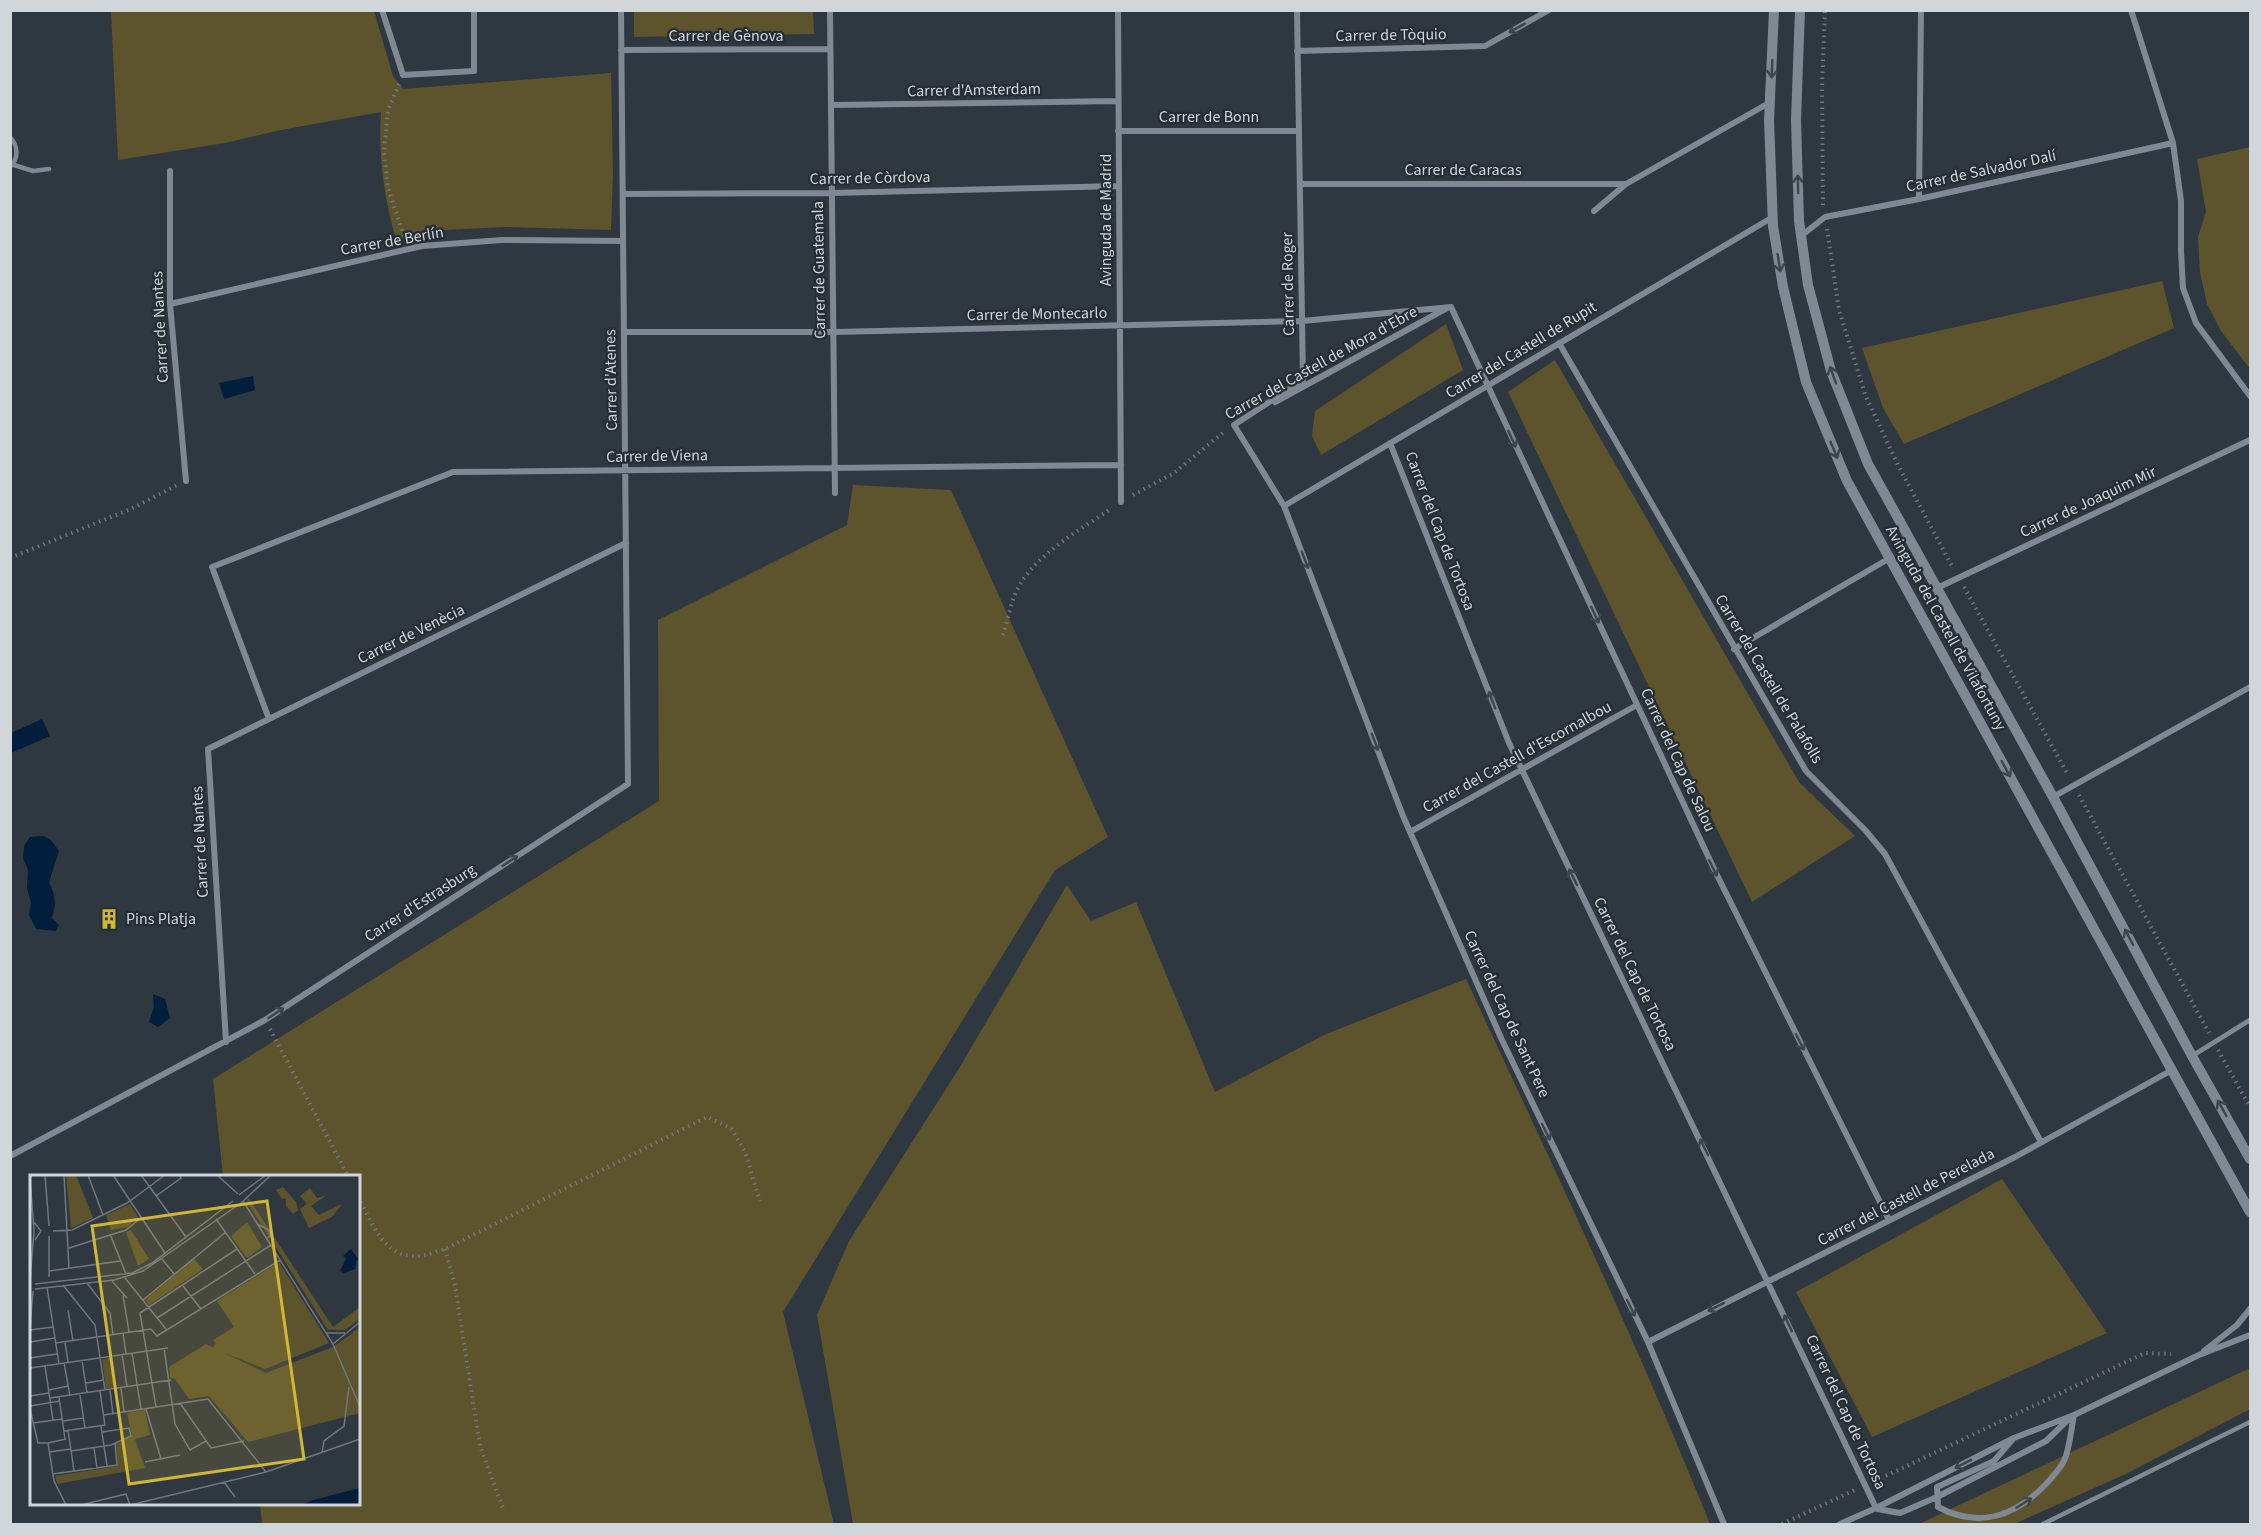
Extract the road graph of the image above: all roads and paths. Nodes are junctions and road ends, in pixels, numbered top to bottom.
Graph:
1 (382, 10) edge
2 (474, 10) edge
3 (621, 10) edge
4 (830, 10) edge
5 (1118, 10) edge
6 (1297, 10) edge
7 (1549, 10) edge
8 (1774, 10) edge
9 (1800, 10) edge
10 (1921, 10) edge
11 (2131, 10) edge
12 (830, 49) junction
13 (621, 50) junction
14 (1297, 51) junction
15 (403, 75) junction
16 (1118, 101) junction
17 (1770, 102) junction
18 (831, 105) junction
19 (1299, 130) junction
20 (1119, 131) junction
21 (10, 137) edge
22 (2173, 143) junction
23 (12, 166) edge
24 (49, 169) dead end
25 (170, 171) dead end
26 (1300, 184) junction
27 (1626, 184) junction
28 (1119, 186) junction
29 (832, 193) junction
30 (623, 194) junction
31 (1919, 199) junction
32 (1594, 211) dead end
33 (1773, 217) junction
34 (1801, 236) junction
35 (623, 241) junction
36 (409, 249) junction
37 (170, 304) junction
38 (1451, 307) junction
39 (1302, 321) junction
40 (1120, 325) junction
41 (624, 332) junction
42 (834, 332) junction
43 (1559, 343) junction
44 (1487, 386) junction
45 (2250, 396) edge
46 (1234, 424) junction
47 (2250, 440) edge
48 (1390, 443) junction
49 (1121, 465) junction
50 (835, 467) junction
51 (625, 470) junction
52 (186, 481) joint
53 (835, 493) dead end
54 (1121, 502) junction
55 (1284, 506) junction
56 (626, 543) junction
57 (10, 558) edge
58 (1890, 558) junction
59 (1936, 588) junction
60 (1003, 635) dead end
61 (1734, 649) junction
62 (2250, 687) edge
63 (1637, 705) junction
64 (270, 719) junction
65 (208, 749) joint
66 (1521, 770) junction
67 (628, 784) joint
68 (2053, 797) junction
69 (1410, 832) junction
70 (265, 1020) junction
71 (2250, 1020) edge
72 (226, 1042) junction
73 (2192, 1056) junction
74 (2172, 1070) junction
75 (2042, 1142) junction
76 (10, 1156) edge
77 (2250, 1159) edge
78 (347, 1175) edge
79 (360, 1201) edge
80 (760, 1201) dead end
81 (2250, 1212) edge
82 (1889, 1220) junction
83 (446, 1249) junction
84 (1768, 1281) junction
85 (2250, 1309) edge
86 (2250, 1335) edge
87 (1648, 1342) junction
88 (2199, 1355) junction
89 (2074, 1415) junction
90 (2250, 1422) edge
91 (2014, 1438) junction
92 (1865, 1485) junction
93 (1937, 1497) junction
94 (1876, 1508) junction
95 (504, 1511) dead end
96 (1724, 1524) edge
97 (1782, 1524) edge
98 (1840, 1524) edge
99 (2043, 1524) edge

1 - 15 street
2 - 15 street
3 - 13 street, Carrer d'Atenes
4 - 12 street, Carrer de Guatemala
5 - 16 street, Avinguda de Madrid
6 - 14 street, Carrer de Roger
7 -> 14 street, Carrer de Tòquio
8 -> 17 street, Avinguda del Castell de Vilafortuny
34 -> 9 street, Avinguda del Castell de Vilafortuny
10 - 31 street
11 - 22 street
12 - 13 street, Carrer de Gènova
12 - 18 street, Carrer de Guatemala
13 - 30 street, Carrer d'Atenes
14 - 19 street, Carrer de Roger
15 - 36 path
16 - 18 street, Carrer d'Amsterdam
16 - 20 street, Avinguda de Madrid
17 - 27 street
17 - 33 street, Avinguda del Castell de Vilafortuny
18 - 29 street, Carrer de Guatemala
19 - 20 street, Carrer de Bonn
19 - 26 street, Carrer de Roger
20 - 28 street, Avinguda de Madrid
21 - 23 lane
22 - 31 street, Carrer de Salvador Dalí
22 - 45 street
23 - 24 lane
25 - 37 street, Carrer de Nantes
26 - 27 street, Carrer de Caracas
26 - 39 street, Carrer de Roger
27 - 32 street
28 - 29 street, Carrer de Còrdova
28 - 40 street, Avinguda de Madrid
29 - 30 street, Carrer de Còrdova
29 - 42 street, Carrer de Guatemala
30 - 35 street, Carrer d'Atenes
31 - 34 street, Carrer de Salvador Dalí
33 - 43 street, Carrer del Castell de Rupit
33 -> 58 street, Avinguda del Castell de Vilafortuny
59 -> 34 street, Avinguda del Castell de Vilafortuny
35 - 36 street, Carrer de Berlín
35 - 41 street, Carrer d'Atenes
36 - 37 street, Carrer de Berlín
37 - 52 street, Carrer de Nantes
38 - 39 street, Carrer de Montecarlo
38 - 44 street, Carrer del Cap de Salou
38 - 46 street, Carrer del Castell de Mora d'Ebre
39 - 40 street, Carrer de Montecarlo
39 - 46 street, Carrer de Roger
40 - 42 street, Carrer de Montecarlo
40 - 49 street, Avinguda de Madrid
41 - 42 street, Carrer de Montecarlo
41 - 51 street, Carrer d'Atenes
42 - 50 street, Carrer de Guatemala
43 - 44 street, Carrer del Castell de Rupit
43 - 61 street, Carrer del Castell de Palafolls
44 - 48 street, Carrer del Castell de Rupit
44 -> 63 street, Carrer del Cap de Salou
46 - 54 path, Carrer del Castell de Mora d'Ebre
46 - 55 street
47 - 59 street, Carrer de Joaquim Mir
48 - 55 street, Carrer del Castell de Rupit
66 -> 48 street, Carrer del Cap de Tortosa
49 - 50 street, Carrer de Viena
49 - 54 street, Avinguda de Madrid
50 - 51 street, Carrer de Viena
50 - 53 street, Carrer de Guatemala
51 - 56 street, Carrer d'Atenes
51 - 64 street, Carrer de Viena
52 - 57 path
54 - 60 path, Carrer del Castell de Mora d'Ebre
55 -> 69 street, Carrer del Cap de Sant Pere
56 - 64 street, Carrer de Venècia
56 - 67 street, Carrer d'Atenes
58 - 61 street
58 -> 74 street, Avinguda del Castell de Vilafortuny
59 - 68 street, Avinguda del Castell de Vilafortuny
61 - 75 street, Carrer del Castell de Palafolls
62 - 68 street
63 - 66 street, Carrer del Castell d'Escornalbou
63 -> 82 street, Carrer del Cap de Salou
64 - 65 street, Carrer de Venècia
65 - 72 street, Carrer de Nantes
66 - 69 street, Carrer del Castell d'Escornalbou
84 -> 66 street, Carrer del Cap de Tortosa
70 -> 67 street, Carrer d'Estrasburg
73 -> 68 street, Avinguda del Castell de Vilafortuny
69 -> 87 street, Carrer del Cap de Sant Pere
70 - 72 street, Carrer d'Estrasburg
70 - 78 path
71 - 73 street
72 - 76 street, Carrer d'Estrasburg
77 -> 73 street, Avinguda del Castell de Vilafortuny
74 - 75 street, Carrer del Castell de Perelada
74 - 81 street, Avinguda del Castell de Vilafortuny
75 - 82 street, Carrer del Castell de Perelada
79 - 83 path
80 - 83 path
82 - 84 street, Carrer del Castell de Perelada
83 - 95 path
84 -> 87 street, Carrer del Castell de Perelada
92 -> 84 street, Carrer del Cap de Tortosa
85 - 88 street
86 - 88 street
87 - 96 street, Carrer del Cap de Sant Pere
88 - 89 street
88 - 92 path
89 - 91 street
89 - 93 street
93 -> 89 street
90 - 99 lane
91 - 93 street
91 -> 94 street
92 - 94 street, Carrer del Cap de Tortosa
92 - 97 path
93 - 94 street
94 - 98 street

